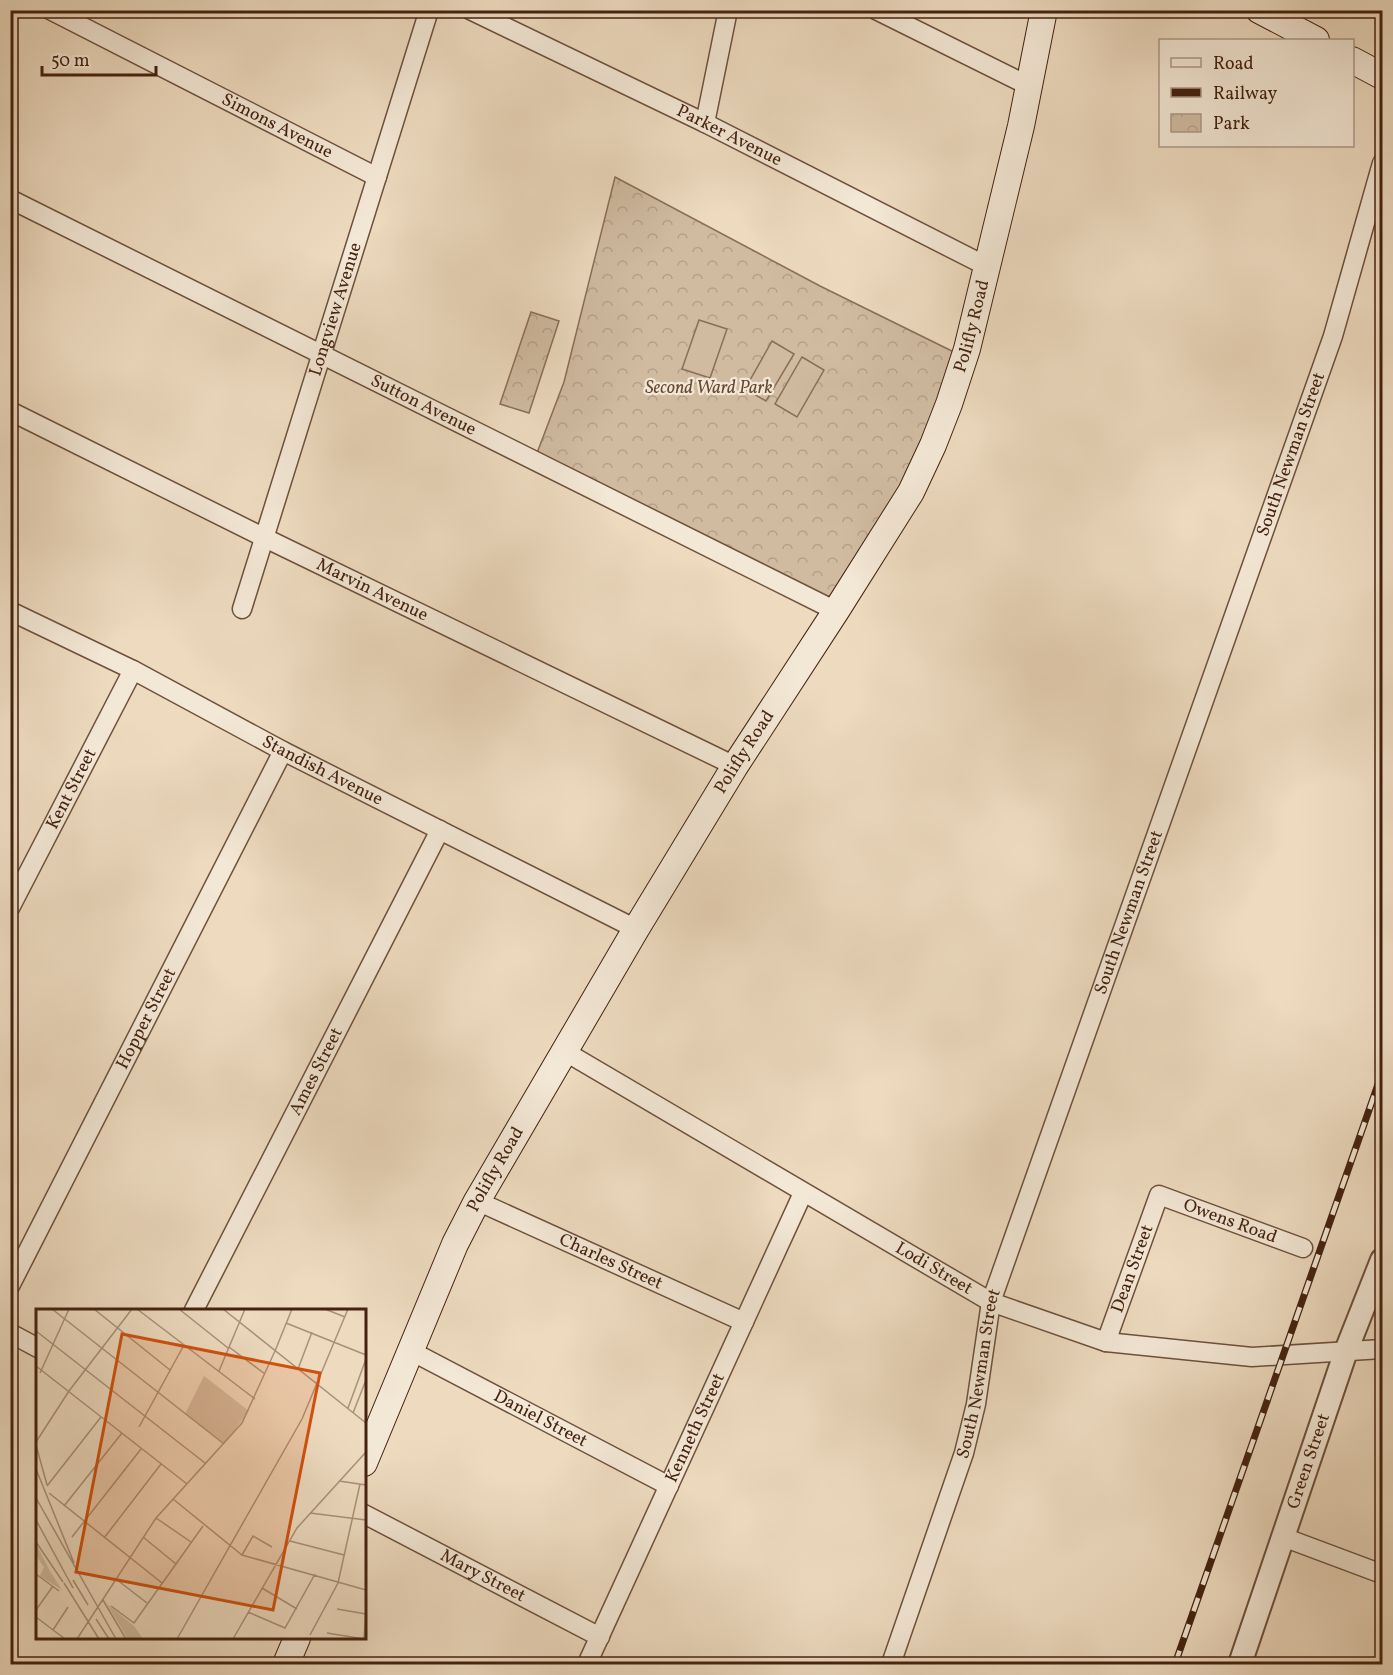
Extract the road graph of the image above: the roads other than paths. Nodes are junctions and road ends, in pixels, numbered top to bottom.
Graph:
1 (50, 10) edge
2 (429, 10) edge
3 (470, 10) edge
4 (728, 10) edge
5 (876, 10) edge
6 (1044, 10) edge
7 (1259, 10) edge
8 (1314, 39) edge
9 (1354, 61) edge
10 (1383, 76) edge
11 (1029, 86) junction
12 (705, 123) junction
13 (1383, 163) edge
14 (377, 177) junction
15 (10, 199) edge
16 (986, 266) junction
17 (322, 354) junction
18 (10, 411) edge
19 (265, 538) junction
20 (242, 609) dead end
21 (10, 611) edge
22 (836, 611) junction
23 (133, 670) junction
24 (283, 751) junction
25 (735, 766) junction
26 (440, 830) junction
27 (10, 908) edge
28 (636, 929) junction
29 (564, 1051) junction
30 (803, 1193) junction
31 (1159, 1194) joint
32 (477, 1201) junction
33 (1303, 1248) dead end
34 (1383, 1260) edge
35 (10, 1286) edge
36 (991, 1302) junction
37 (195, 1309) edge
38 (744, 1322) junction
39 (10, 1333) edge
40 (1106, 1342) junction
41 (36, 1347) edge
42 (1383, 1349) edge
43 (411, 1351) junction
44 (1346, 1351) junction
45 (366, 1457) edge
46 (669, 1486) junction
47 (366, 1515) edge
48 (1283, 1537) junction
49 (1383, 1574) edge
50 (600, 1637) junction
51 (297, 1639) edge
52 (286, 1665) edge
53 (587, 1665) edge
54 (891, 1665) edge
55 (1240, 1665) edge

1 - 14 street, Simons Avenue
2 - 14 street, Longview Avenue
3 - 12 street, Parker Avenue
4 - 12 street
5 - 11 street
6 - 11 main road, Polifly Road
7 - 8 main road
9 - 10 main road
11 - 16 main road, Polifly Road
12 - 16 street, Parker Avenue
13 - 36 street, South Newman Street
14 - 17 street, Longview Avenue
15 - 17 street, Sutton Avenue
16 - 22 main road, Polifly Road
17 - 19 street, Longview Avenue
17 - 22 street, Sutton Avenue
18 - 19 street, Marvin Avenue
19 - 20 street, Longview Avenue
19 - 25 street, Marvin Avenue
21 - 23 street, Standish Avenue
22 - 25 main road, Polifly Road
23 - 24 street, Standish Avenue
23 - 27 street, Kent Street
24 - 26 street, Standish Avenue
24 - 35 street, Hopper Street
25 - 28 main road, Polifly Road
26 - 28 street, Standish Avenue
26 - 37 street, Ames Street
28 - 29 main road, Polifly Road
29 - 30 street, Lodi Street
29 - 32 main road, Polifly Road
30 - 36 street, Lodi Street
30 - 38 street, Kenneth Street
31 - 33 street, Owens Road
31 - 40 street, Dean Street
32 - 38 street, Charles Street
32 - 43 main road, Polifly Road
34 - 44 street, Green Street
36 - 40 street, Lodi Street
36 - 54 street, South Newman Street
38 - 46 street, Kenneth Street
39 - 41 street
40 - 44 street, Lodi Street
42 - 44 street, Lodi Street
43 - 45 main road, Polifly Road
43 - 46 street, Daniel Street
44 - 48 street, Green Street
46 - 50 street, Kenneth Street
47 - 50 street, Mary Street
48 - 49 street
48 - 55 street, Green Street
50 - 53 street, Kenneth Street
51 - 52 main road

